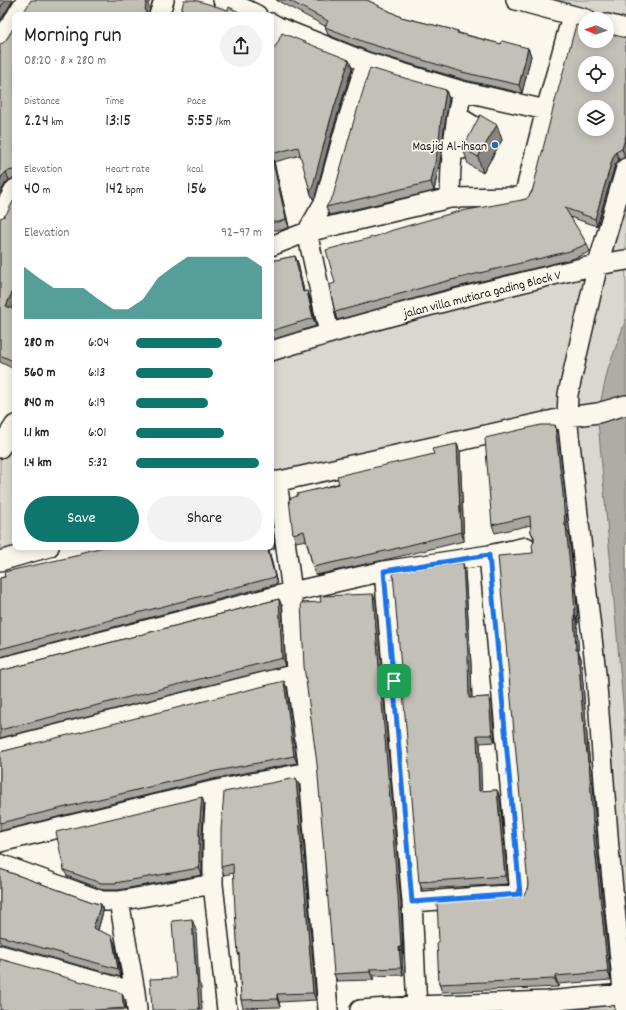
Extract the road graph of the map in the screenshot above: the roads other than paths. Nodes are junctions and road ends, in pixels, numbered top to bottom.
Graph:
1 (26, 0) edge
2 (164, 0) edge
3 (222, 0) edge
4 (516, 0) edge
5 (19, 12) edge
6 (160, 12) edge
7 (251, 12) edge
8 (578, 17) edge
9 (578, 20) edge
10 (12, 23) edge
11 (274, 25) edge
12 (614, 26) edge
13 (626, 29) edge
14 (0, 42) edge
15 (366, 62) junction
16 (462, 91) junction
17 (546, 110) junction
18 (626, 168) edge
19 (12, 194) edge
20 (450, 198) junction
21 (0, 216) edge
22 (307, 232) junction
23 (274, 245) edge
24 (626, 260) edge
25 (598, 264) junction
26 (329, 333) junction
27 (274, 350) edge
28 (626, 405) edge
29 (567, 417) junction
30 (12, 430) edge
31 (0, 448) edge
32 (274, 482) edge
33 (526, 547) dead end
34 (38, 550) edge
35 (489, 555) junction
36 (0, 561) edge
37 (384, 571) junction
38 (292, 592) junction
39 (0, 668) edge
40 (296, 674) junction
41 (0, 749) edge
42 (309, 772) junction
43 (216, 790) junction
44 (0, 842) edge
45 (0, 864) edge
46 (213, 884) junction
47 (119, 901) junction
48 (412, 902) junction
49 (0, 955) edge
50 (136, 1001) edge
51 (624, 1002) edge
52 (546, 1005) edge
53 (417, 1008) edge
54 (227, 1010) edge
55 (328, 1010) edge
56 (360, 1010) edge

1 - 5 street
2 - 6 street
3 - 7 street
4 - 8 street
9 - 17 street
10 - 14 street
11 - 15 street
12 - 13 street
15 - 16 street
15 - 22 street
16 - 17 street
16 - 20 street
17 - 20 street
18 - 25 street
19 - 21 street
20 - 22 street
22 - 23 street
22 - 26 street
24 - 25 street, jalan villa mutiara gading Block V
25 - 26 street, jalan villa mutiara gading Block V
25 - 29 street
26 - 27 street, jalan villa mutiara gading Block V
28 - 29 street
29 - 32 street
29 - 51 street
30 - 31 street
32 - 38 street
33 - 35 street
34 - 36 street
35 - 37 street
35 - 48 street
37 - 38 street
37 - 48 street
38 - 39 street
38 - 40 street
40 - 41 street
40 - 42 street
42 - 43 street
42 - 55 street
43 - 44 street
43 - 46 street
45 - 47 street
46 - 47 street
46 - 54 street
47 - 50 street
48 - 53 street
49 - 50 street
51 - 52 street
52 - 53 street
53 - 56 street

